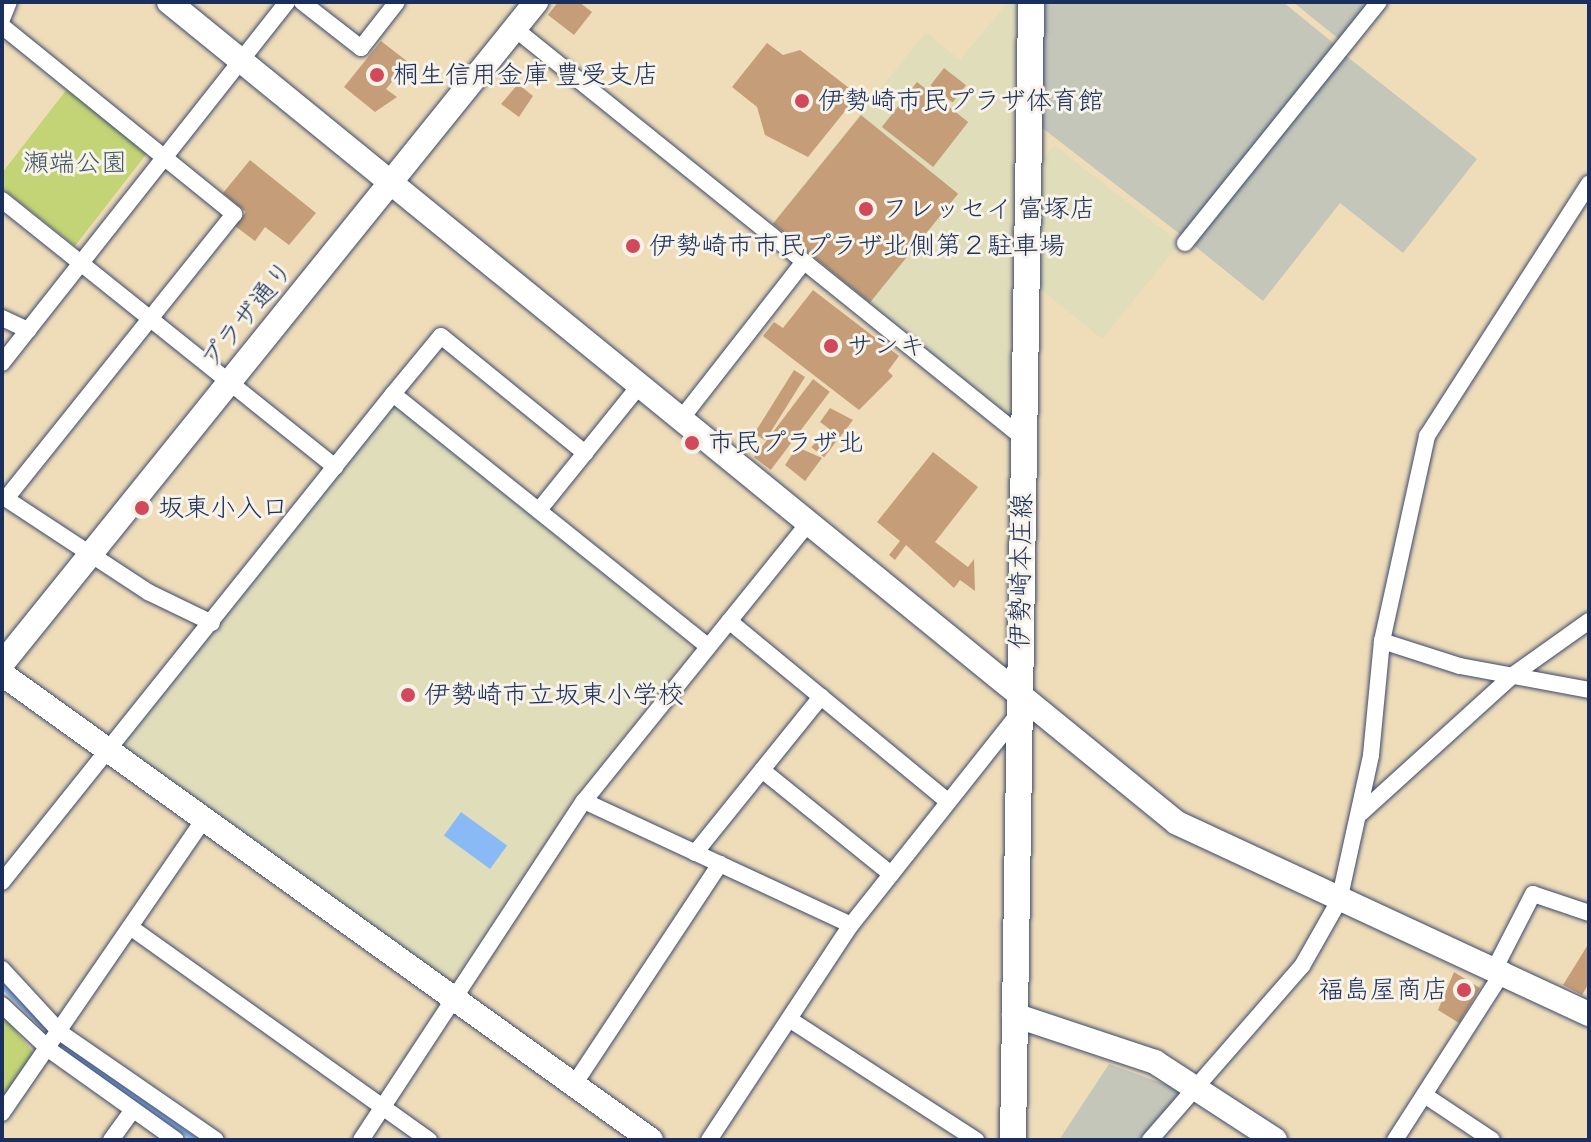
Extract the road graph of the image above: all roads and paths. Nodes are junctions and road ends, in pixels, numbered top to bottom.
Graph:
1 (9, 2) edge
2 (169, 2) edge
3 (287, 2) edge
4 (302, 2) edge
5 (397, 2) edge
6 (536, 2) edge
7 (1031, 2) edge
8 (1379, 2) edge
9 (2, 19) edge
10 (2, 26) edge
11 (514, 28) junction
12 (241, 61) junction
13 (166, 156) junction
14 (390, 182) junction
15 (1589, 184) edge
16 (2, 200) edge
17 (1185, 243) dead end
18 (82, 262) junction
19 (802, 264) junction
20 (150, 317) junction
21 (2, 318) edge
22 (28, 330) junction
23 (2, 363) edge
24 (230, 381) junction
25 (639, 386) junction
26 (393, 394) junction
27 (681, 419) junction
28 (1022, 437) junction
29 (585, 453) junction
30 (335, 467) junction
31 (4, 497) edge
32 (539, 510) junction
33 (809, 522) junction
34 (89, 555) junction
35 (729, 621) junction
36 (1589, 621) edge
37 (212, 623) junction
38 (1382, 641) junction
39 (708, 646) junction
40 (2, 664) edge
41 (2, 674) edge
42 (1513, 675) junction
43 (1589, 690) edge
44 (821, 697) junction
45 (1020, 704) junction
46 (110, 749) junction
47 (762, 770) junction
48 (584, 801) junction
49 (947, 801) junction
50 (1361, 813) junction
51 (205, 818) junction
52 (695, 853) junction
53 (720, 864) junction
54 (891, 874) junction
55 (2, 882) edge
56 (1339, 901) junction
57 (1589, 913) edge
58 (851, 925) junction
59 (133, 929) junction
60 (1500, 968) junction
61 (2, 969) edge
62 (454, 997) junction
63 (2, 1005) edge
64 (1589, 1014) edge
65 (1014, 1015) junction
66 (789, 1019) junction
67 (61, 1033) junction
68 (51, 1051) junction
69 (1196, 1082) junction
70 (575, 1083) junction
71 (1426, 1096) junction
72 (383, 1107) junction
73 (133, 1110) junction
74 (2, 1113) edge
75 (111, 1140) edge
76 (176, 1140) edge
77 (216, 1140) edge
78 (361, 1140) edge
79 (429, 1140) edge
80 (651, 1140) edge
81 (709, 1140) edge
82 (976, 1140) edge
83 (1013, 1140) edge
84 (1150, 1140) edge
85 (1275, 1140) edge
86 (1395, 1140) edge
87 (1492, 1140) edge

1 - 9 street
2 - 12 street
3 - 12 street
4 - 5 street
6 - 11 street, プラザ通り
7 - 28 main road, 伊勢崎本庄線
8 - 17 street
10 - 13 street
11 - 14 street, プラザ通り
11 - 19 street
12 - 13 street
12 - 14 street
13 - 18 street
13 - 20 street
14 - 24 street, プラザ通り
14 - 25 street
15 - 38 street
16 - 18 street
18 - 20 street
18 - 22 street
19 - 27 street
19 - 28 street
20 - 24 street
20 - 31 street
21 - 22 street
22 - 23 street
24 - 30 street
24 - 34 street, プラザ通り
25 - 27 street
25 - 29 street
26 - 29 street
26 - 30 street
26 - 32 street
27 - 33 street
28 - 45 main road, 伊勢崎本庄線
29 - 32 street
30 - 37 street
31 - 34 street
32 - 39 street
33 - 35 street
33 - 45 street
34 - 37 street
34 - 40 street, プラザ通り
35 - 39 street
35 - 44 street
36 - 42 street
37 - 46 street
38 - 42 street
38 - 50 street
39 - 48 street
41 - 46 street
42 - 43 street
42 - 50 street
44 - 47 street
44 - 49 street
45 - 49 street
45 - 56 street
45 - 65 main road, 伊勢崎本庄線
46 - 51 street
46 - 55 street
47 - 52 street
47 - 54 street
48 - 52 street
48 - 62 street
49 - 54 street
50 - 56 street
51 - 59 street
51 - 62 street
52 - 53 street
53 - 58 street
53 - 70 street
54 - 58 street
56 - 60 street
56 - 69 street
57 - 60 street
58 - 66 street
59 - 67 street
59 - 72 street
60 - 64 street
60 - 71 street
61 - 67 street
62 - 70 street
62 - 72 street
63 - 68 street
65 - 69 street
65 - 83 main road, 伊勢崎本庄線
66 - 81 street
66 - 82 street
67 - 68 street
67 - 77 street
68 - 73 street
68 - 74 street
69 - 84 street
69 - 85 street
70 - 80 street
71 - 86 street
71 - 87 street
72 - 78 street
72 - 79 street
73 - 75 street
73 - 76 street

